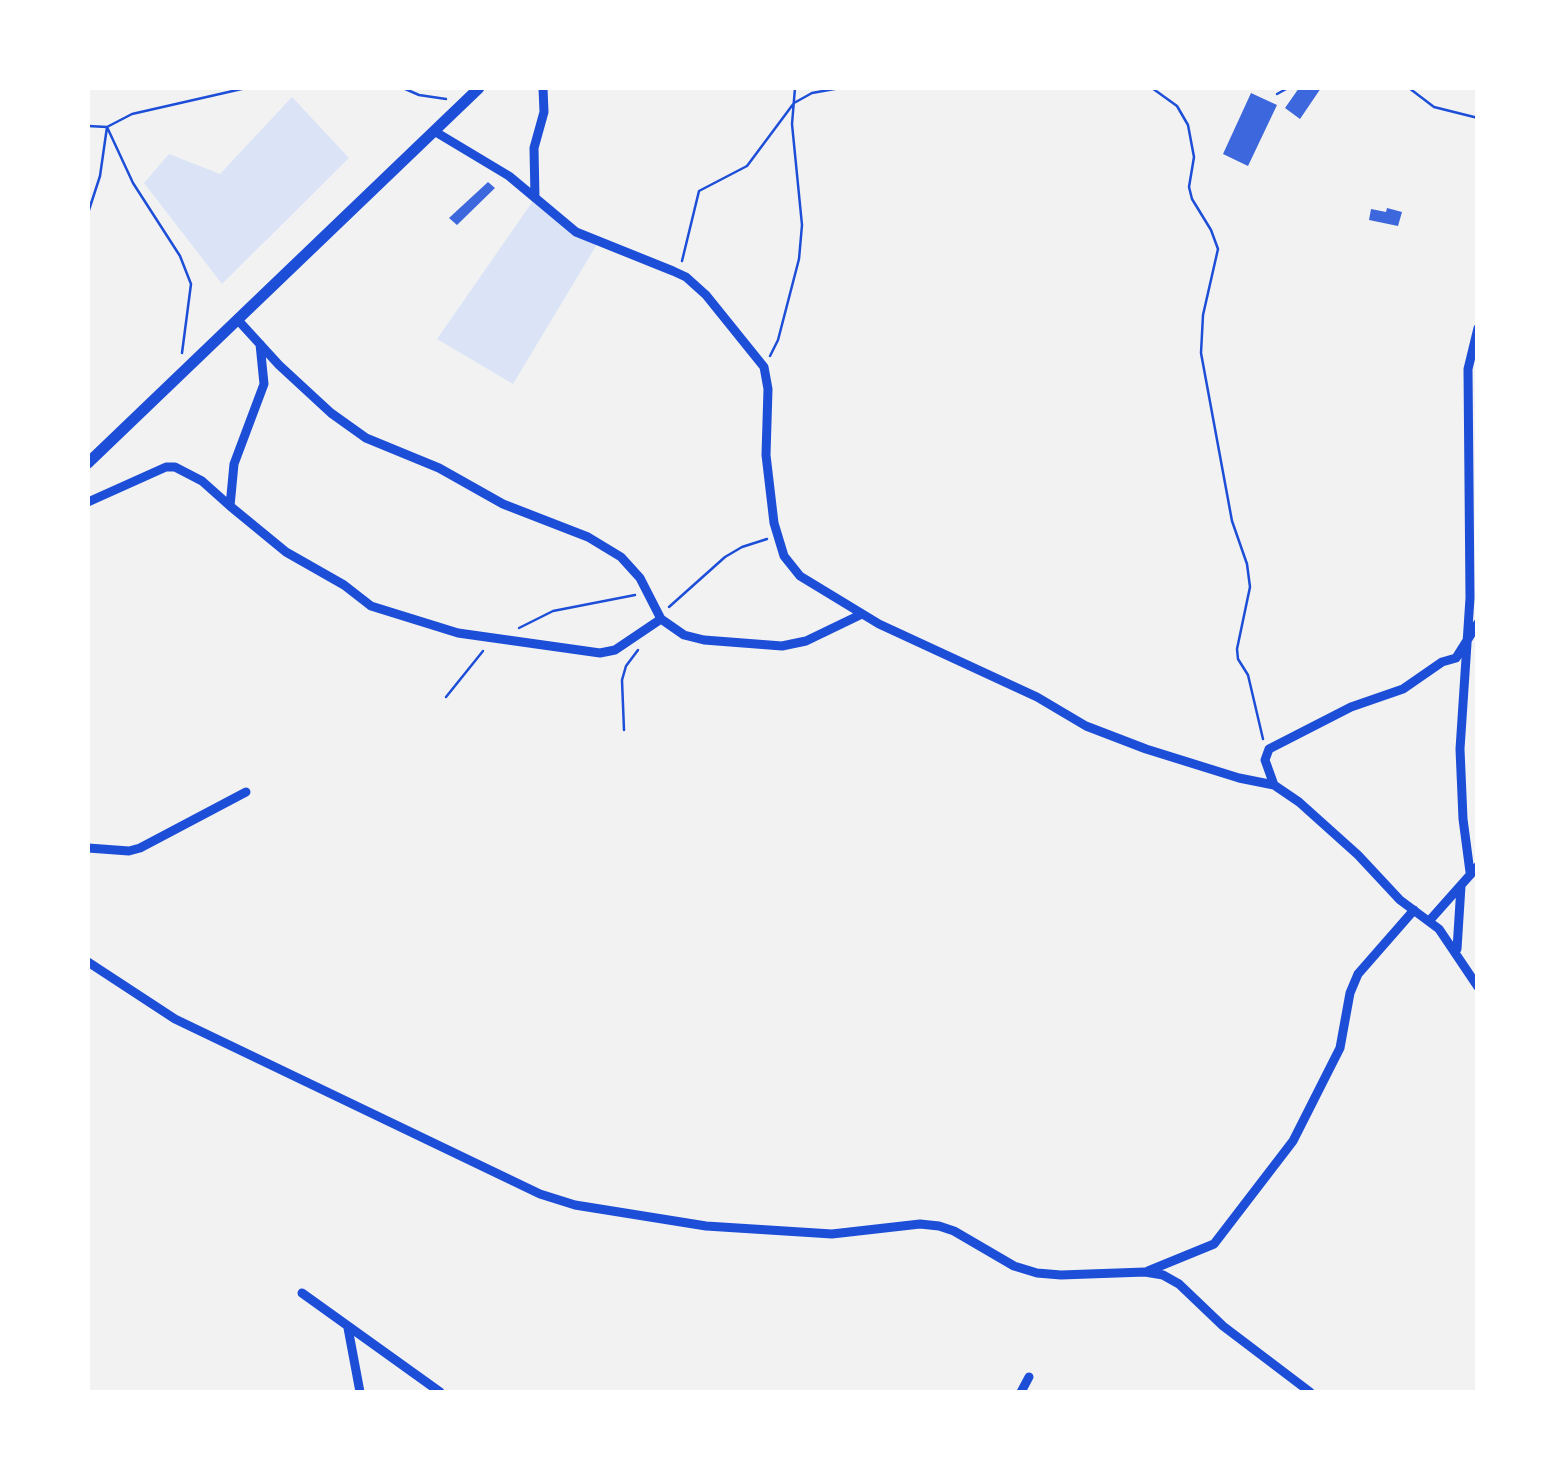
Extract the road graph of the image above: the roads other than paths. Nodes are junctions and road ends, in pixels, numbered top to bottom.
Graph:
1 (479, 88) edge
2 (544, 88) edge
3 (434, 131) junction
4 (535, 198) junction
5 (238, 319) junction
6 (1478, 328) edge
7 (260, 344) junction
8 (88, 462) edge
9 (88, 502) edge
10 (230, 506) junction
11 (862, 614) junction
12 (661, 619) junction
13 (1478, 623) edge
14 (1468, 637) junction
15 (1274, 784) junction
16 (246, 792) dead end
17 (88, 848) edge
18 (1474, 869) edge
19 (1461, 886) junction
20 (1414, 910) junction
21 (1430, 920) junction
22 (1457, 952) junction
23 (88, 962) edge
24 (1478, 988) edge
25 (1144, 1272) junction
26 (302, 1293) dead end
27 (348, 1328) junction
28 (1029, 1376) dead end
29 (360, 1392) edge
30 (440, 1392) edge
31 (1021, 1392) edge
32 (1310, 1392) edge

1 - 3 street
2 - 4 street
3 - 4 street
3 - 5 street
4 - 11 street
5 - 7 street
5 - 8 street
6 - 14 street
7 - 10 street
7 - 12 street
9 - 10 street
10 - 12 street
11 - 12 street
11 - 15 street
13 - 14 street
14 - 15 street
14 - 18 street
15 - 20 street
16 - 17 street
18 - 19 street
19 - 21 street
19 - 22 street
20 - 21 street
20 - 25 street
21 - 22 street
22 - 24 street
23 - 25 street
25 - 32 street
26 - 27 street
27 - 29 street
27 - 30 street
28 - 31 street

